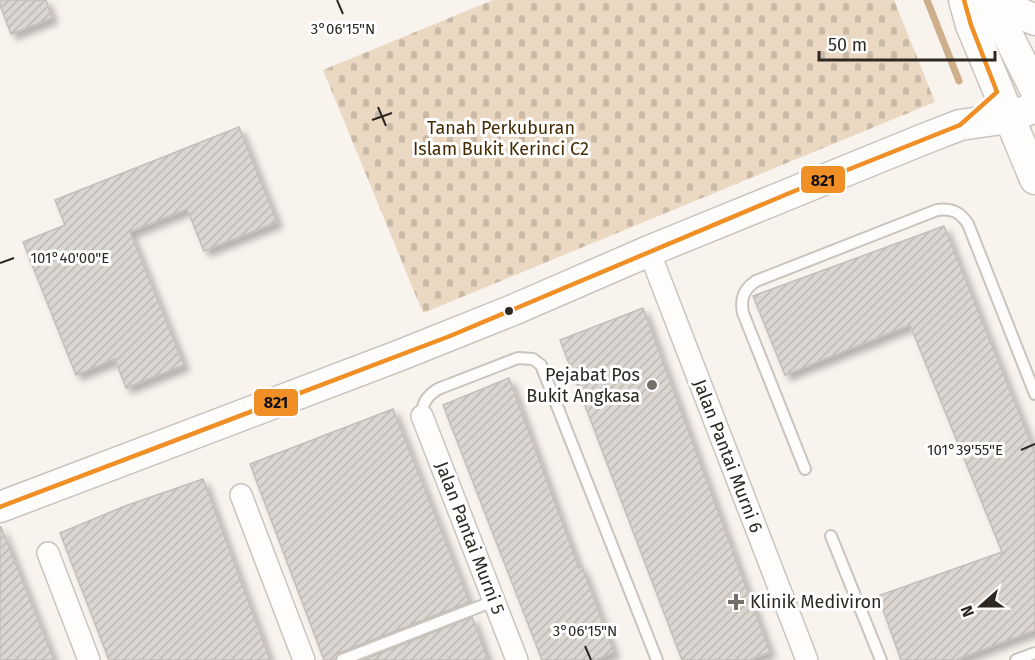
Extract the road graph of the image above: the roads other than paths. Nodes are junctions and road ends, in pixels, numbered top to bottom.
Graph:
1 (964, 0) edge
2 (991, 0) edge
3 (1035, 20) edge
4 (1033, 80) edge
5 (1014, 106) edge
6 (1035, 179) edge
7 (649, 251) junction
8 (1035, 394) edge
9 (422, 416) joint
10 (805, 469) dead end
11 (241, 495) dead end
12 (0, 507) edge
13 (831, 536) dead end
14 (48, 553) dead end
15 (494, 601) junction
16 (1035, 653) edge
17 (89, 660) edge
18 (304, 660) edge
19 (342, 660) edge
20 (517, 660) edge
21 (657, 660) edge
22 (807, 660) edge
23 (881, 660) edge
24 (1016, 660) edge

1 - 5 street
2 - 3 street
2 - 4 street
4 - 5 street
5 - 6 street
5 - 7 street
7 - 12 street
7 - 22 street, Jalan Pantai Murni 6
8 - 10 lane
9 - 15 street, Jalan Pantai Murni 5
9 - 21 lane
11 - 18 street
13 - 23 lane
14 - 17 street
15 - 19 lane
15 - 20 street, Jalan Pantai Murni 5
16 - 24 lane

